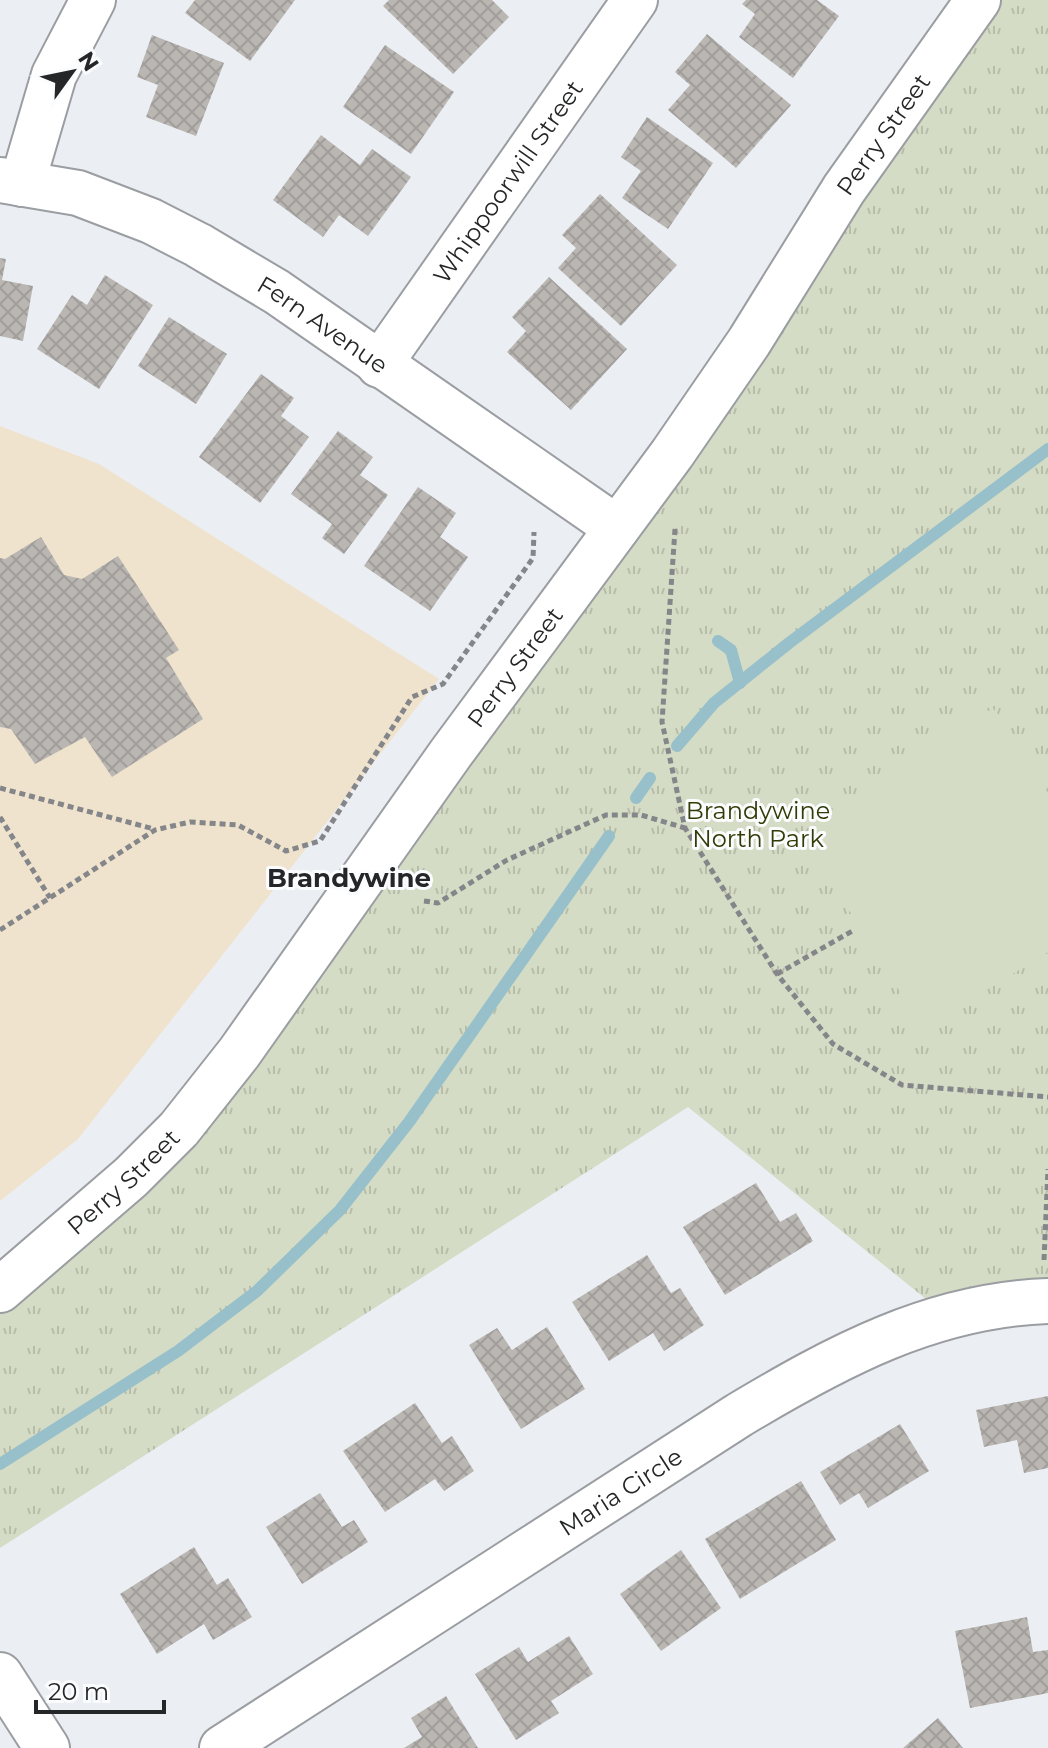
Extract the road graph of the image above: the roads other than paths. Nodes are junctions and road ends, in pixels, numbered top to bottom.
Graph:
1 (93, 0) edge
2 (635, 0) edge
3 (978, 0) edge
4 (11, 182) edge
5 (379, 365) junction
6 (617, 528) junction
7 (0, 1290) edge
8 (1045, 1302) edge
9 (0, 1675) edge
10 (47, 1748) edge
11 (222, 1748) edge

1 - 4 street
2 - 5 street, Whippoorwill Street
3 - 6 street, Perry Street
4 - 5 street, Fern Avenue
5 - 6 street, Fern Avenue
6 - 7 street, Perry Street
8 - 11 street, Maria Circle
9 - 10 street

